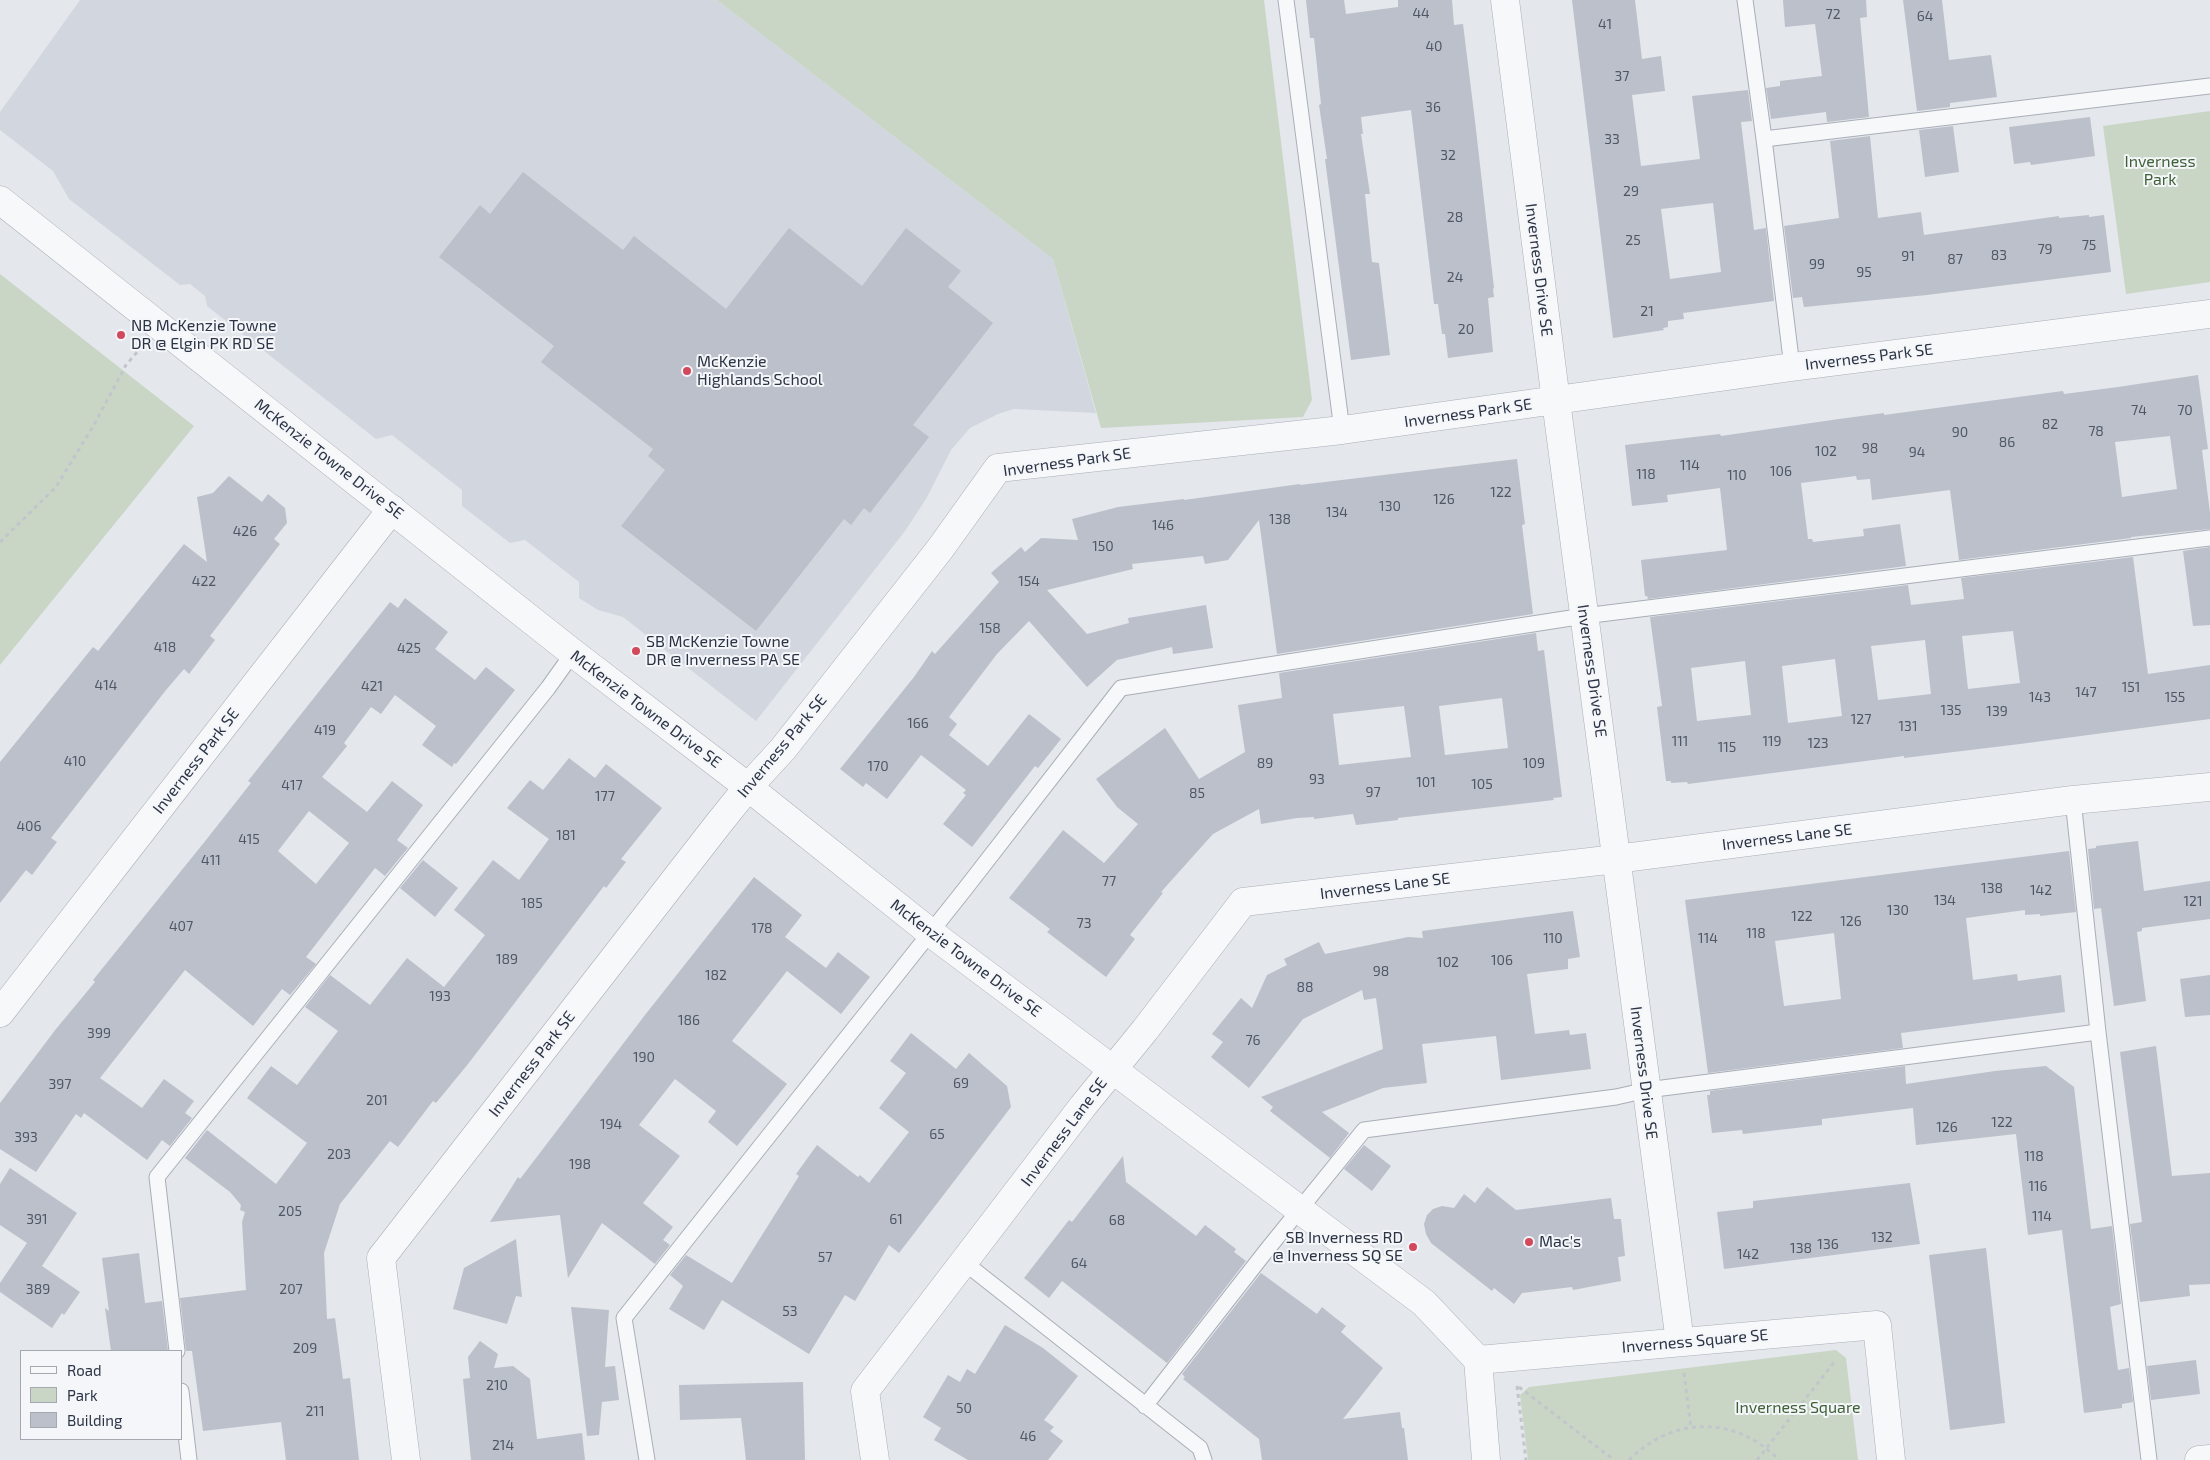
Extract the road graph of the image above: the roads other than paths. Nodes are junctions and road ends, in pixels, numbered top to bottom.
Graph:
1 (1286, 0) edge
2 (1505, 0) edge
3 (1745, 0) edge
4 (2210, 86) edge
5 (1764, 139) junction
6 (0, 200) edge
7 (2210, 314) edge
8 (1792, 367) junction
9 (1556, 401) junction
10 (1342, 430) junction
11 (392, 509) junction
12 (2210, 538) edge
13 (1584, 616) junction
14 (573, 653) junction
15 (748, 787) junction
16 (2210, 787) edge
17 (2073, 800) junction
18 (1616, 859) junction
19 (931, 933) junction
20 (0, 1012) edge
21 (2098, 1032) junction
22 (1113, 1069) junction
23 (1647, 1090) junction
24 (1300, 1210) junction
25 (965, 1263) junction
26 (1680, 1342) junction
27 (177, 1350) edge
28 (1478, 1360) junction
29 (182, 1399) edge
30 (1145, 1406) junction
31 (2210, 1458) edge
32 (189, 1460) edge
33 (406, 1460) edge
34 (646, 1460) edge
35 (875, 1460) edge
36 (1204, 1460) edge
37 (1486, 1460) edge
38 (1891, 1460) edge
39 (2149, 1460) edge
40 (2199, 1460) edge

1 - 10 lane
2 - 9 street, Inverness Drive SE
3 - 5 lane
4 - 5 lane
5 - 8 lane
6 - 11 street, McKenzie Towne Drive SE
7 - 8 street, Inverness Park SE
8 - 9 street, Inverness Park SE
9 - 10 street, Inverness Park SE
9 - 13 street, Inverness Drive SE
10 - 15 street, Inverness Park SE
11 - 14 street, McKenzie Towne Drive SE
11 - 20 street, Inverness Park SE
12 - 13 lane
13 - 18 street, Inverness Drive SE
13 - 19 lane
14 - 15 street, McKenzie Towne Drive SE
14 - 27 lane
15 - 19 street, McKenzie Towne Drive SE
15 - 33 street, Inverness Park SE
16 - 17 street, Inverness Lane SE
17 - 18 street, Inverness Lane SE
17 - 21 lane
18 - 22 street, Inverness Lane SE
18 - 23 street, Inverness Drive SE
19 - 22 street, McKenzie Towne Drive SE
19 - 34 lane
21 - 23 lane
21 - 39 lane
22 - 24 street, McKenzie Towne Drive SE
22 - 25 street, Inverness Lane SE
23 - 24 lane
23 - 26 street, Inverness Drive SE
24 - 28 street, McKenzie Towne Drive SE
24 - 30 lane
25 - 30 lane
25 - 35 street, Inverness Lane SE
26 - 28 street, Inverness Square SE
26 - 38 street, Inverness Square SE
28 - 37 street
29 - 32 lane
30 - 36 lane
31 - 40 street

